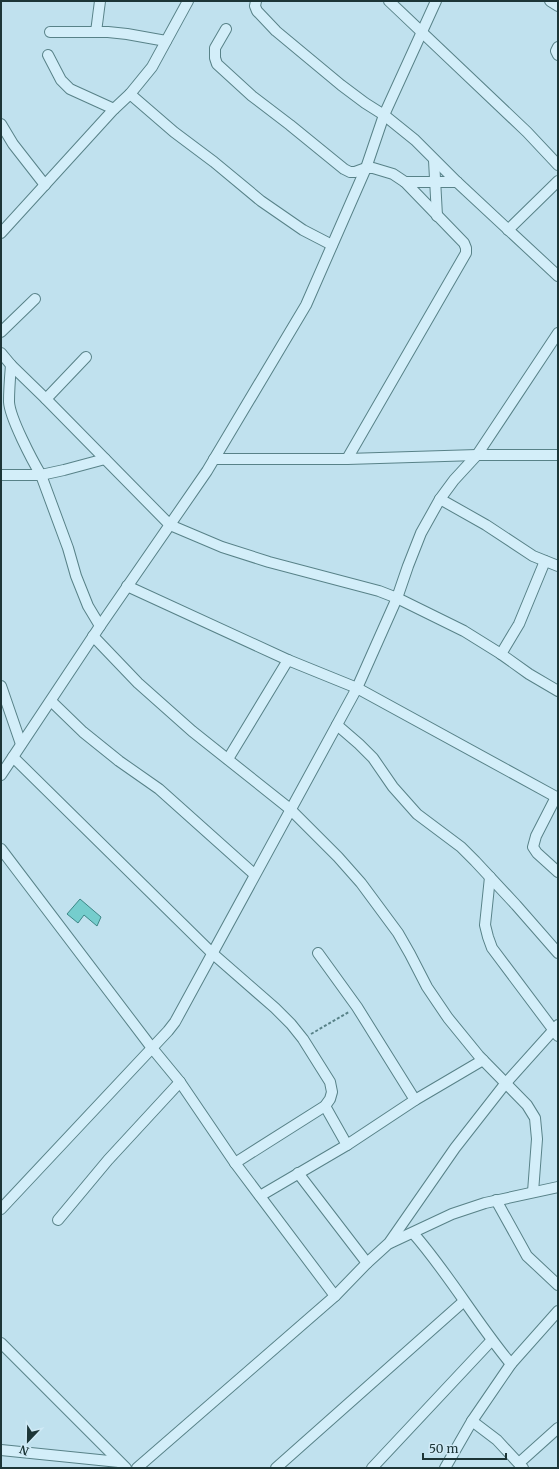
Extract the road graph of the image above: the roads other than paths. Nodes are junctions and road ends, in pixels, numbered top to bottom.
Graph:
1 (100, 1) edge
2 (188, 1) edge
3 (256, 1) edge
4 (389, 1) edge
5 (436, 1) edge
6 (550, 1) edge
7 (558, 6) edge
8 (226, 29) dead end
9 (422, 31) junction
10 (50, 32) dead end
11 (96, 32) junction
12 (166, 42) junction
13 (558, 47) edge
14 (48, 55) dead end
15 (558, 55) edge
16 (130, 94) junction
17 (114, 109) junction
18 (384, 115) junction
19 (1, 124) edge
20 (434, 160) junction
21 (558, 165) edge
22 (366, 168) junction
23 (435, 181) junction
24 (558, 181) edge
25 (405, 182) junction
26 (457, 182) junction
27 (45, 185) junction
28 (436, 216) junction
29 (508, 230) junction
30 (1, 233) edge
31 (332, 245) junction
32 (558, 276) edge
33 (35, 298) dead end
34 (1, 332) edge
35 (558, 333) edge
36 (555, 345) edge
37 (1, 353) edge
38 (86, 356) dead end
39 (11, 365) junction
40 (46, 398) junction
41 (477, 454) junction
42 (558, 455) edge
43 (105, 458) junction
44 (214, 459) junction
45 (348, 459) junction
46 (1, 475) edge
47 (41, 475) junction
48 (440, 499) junction
49 (170, 525) junction
50 (545, 561) junction
51 (558, 566) edge
52 (127, 586) junction
53 (397, 598) junction
54 (100, 626) junction
55 (93, 636) junction
56 (501, 654) junction
57 (288, 660) junction
58 (1, 686) edge
59 (357, 688) junction
60 (558, 691) edge
61 (51, 701) junction
62 (337, 725) junction
63 (21, 744) junction
64 (13, 757) junction
65 (228, 759) junction
66 (1, 775) edge
67 (557, 798) edge
68 (290, 809) junction
69 (1, 849) edge
70 (558, 872) edge
71 (254, 874) junction
72 (490, 877) junction
73 (212, 953) junction
74 (318, 953) dead end
75 (558, 953) edge
76 (556, 1031) edge
77 (152, 1048) junction
78 (483, 1060) junction
79 (180, 1082) junction
80 (506, 1084) junction
81 (415, 1100) junction
82 (325, 1106) junction
83 (347, 1144) junction
84 (235, 1163) junction
85 (298, 1173) junction
86 (558, 1187) edge
87 (534, 1192) junction
88 (260, 1196) junction
89 (496, 1200) junction
90 (1, 1209) edge
91 (58, 1220) dead end
92 (413, 1233) junction
93 (389, 1244) junction
94 (367, 1263) junction
95 (558, 1285) edge
96 (335, 1296) junction
97 (463, 1302) junction
98 (558, 1311) edge
99 (491, 1341) junction
100 (1, 1343) edge
101 (511, 1364) junction
102 (472, 1421) junction
103 (558, 1428) edge
104 (1, 1450) edge
105 (123, 1465) edge
106 (521, 1466) edge
107 (137, 1468) edge
108 (276, 1468) edge
109 (372, 1468) edge
110 (445, 1468) edge

1 - 11 street
2 - 12 street
3 - 18 street
4 - 9 street
5 - 9 street
6 - 7 street
8 - 22 street
9 - 18 street
9 - 21 street
10 - 11 street
11 - 12 street
12 - 16 street
13 - 15 street
14 - 17 street
16 - 17 street
16 - 31 street
17 - 27 street
18 - 20 street
18 - 22 street
19 - 27 street
20 - 23 street
20 - 26 street
22 - 25 street
22 - 31 street
23 - 25 street
23 - 26 street
23 - 28 street
24 - 29 street
25 - 28 street
26 - 29 street
27 - 30 street
28 - 45 street
29 - 32 street
31 - 44 street
33 - 34 street
35 - 36 street
36 - 41 street
37 - 39 street
38 - 40 street
39 - 40 street
39 - 47 street
40 - 43 street
41 - 42 street
41 - 45 street
41 - 48 street
43 - 47 street
43 - 49 street
44 - 45 street
44 - 49 street
46 - 47 street
47 - 54 street
48 - 50 street
48 - 53 street
49 - 52 street
49 - 53 street
50 - 51 street
50 - 56 street
52 - 54 street
52 - 57 street
53 - 56 street
53 - 59 street
54 - 55 street
55 - 61 street
55 - 65 street
56 - 60 street
57 - 59 street
57 - 65 street
58 - 63 street
59 - 62 street
59 - 67 street
61 - 63 street
61 - 71 street
62 - 68 street
62 - 72 street
63 - 64 street
64 - 66 street
64 - 73 street
65 - 68 street
67 - 70 street
68 - 71 street
68 - 78 street
69 - 77 street
71 - 73 street
72 - 75 street
72 - 76 street
73 - 77 street
73 - 82 street
74 - 81 street
76 - 80 street
77 - 79 street
77 - 90 street
78 - 80 street
78 - 81 street
79 - 84 street
79 - 91 street
80 - 87 street
80 - 93 street
81 - 83 street
82 - 83 street
82 - 84 street
83 - 85 street
84 - 88 street
85 - 88 street
85 - 94 street
86 - 87 street
87 - 89 street
88 - 96 street
89 - 92 street
89 - 95 street
92 - 93 street
92 - 97 street
93 - 94 street
94 - 96 street
96 - 107 street
97 - 99 street
97 - 108 street
98 - 101 street
99 - 101 street
99 - 109 street
100 - 105 street
101 - 102 street
102 - 106 street
102 - 110 street
103 - 106 street
104 - 105 street

